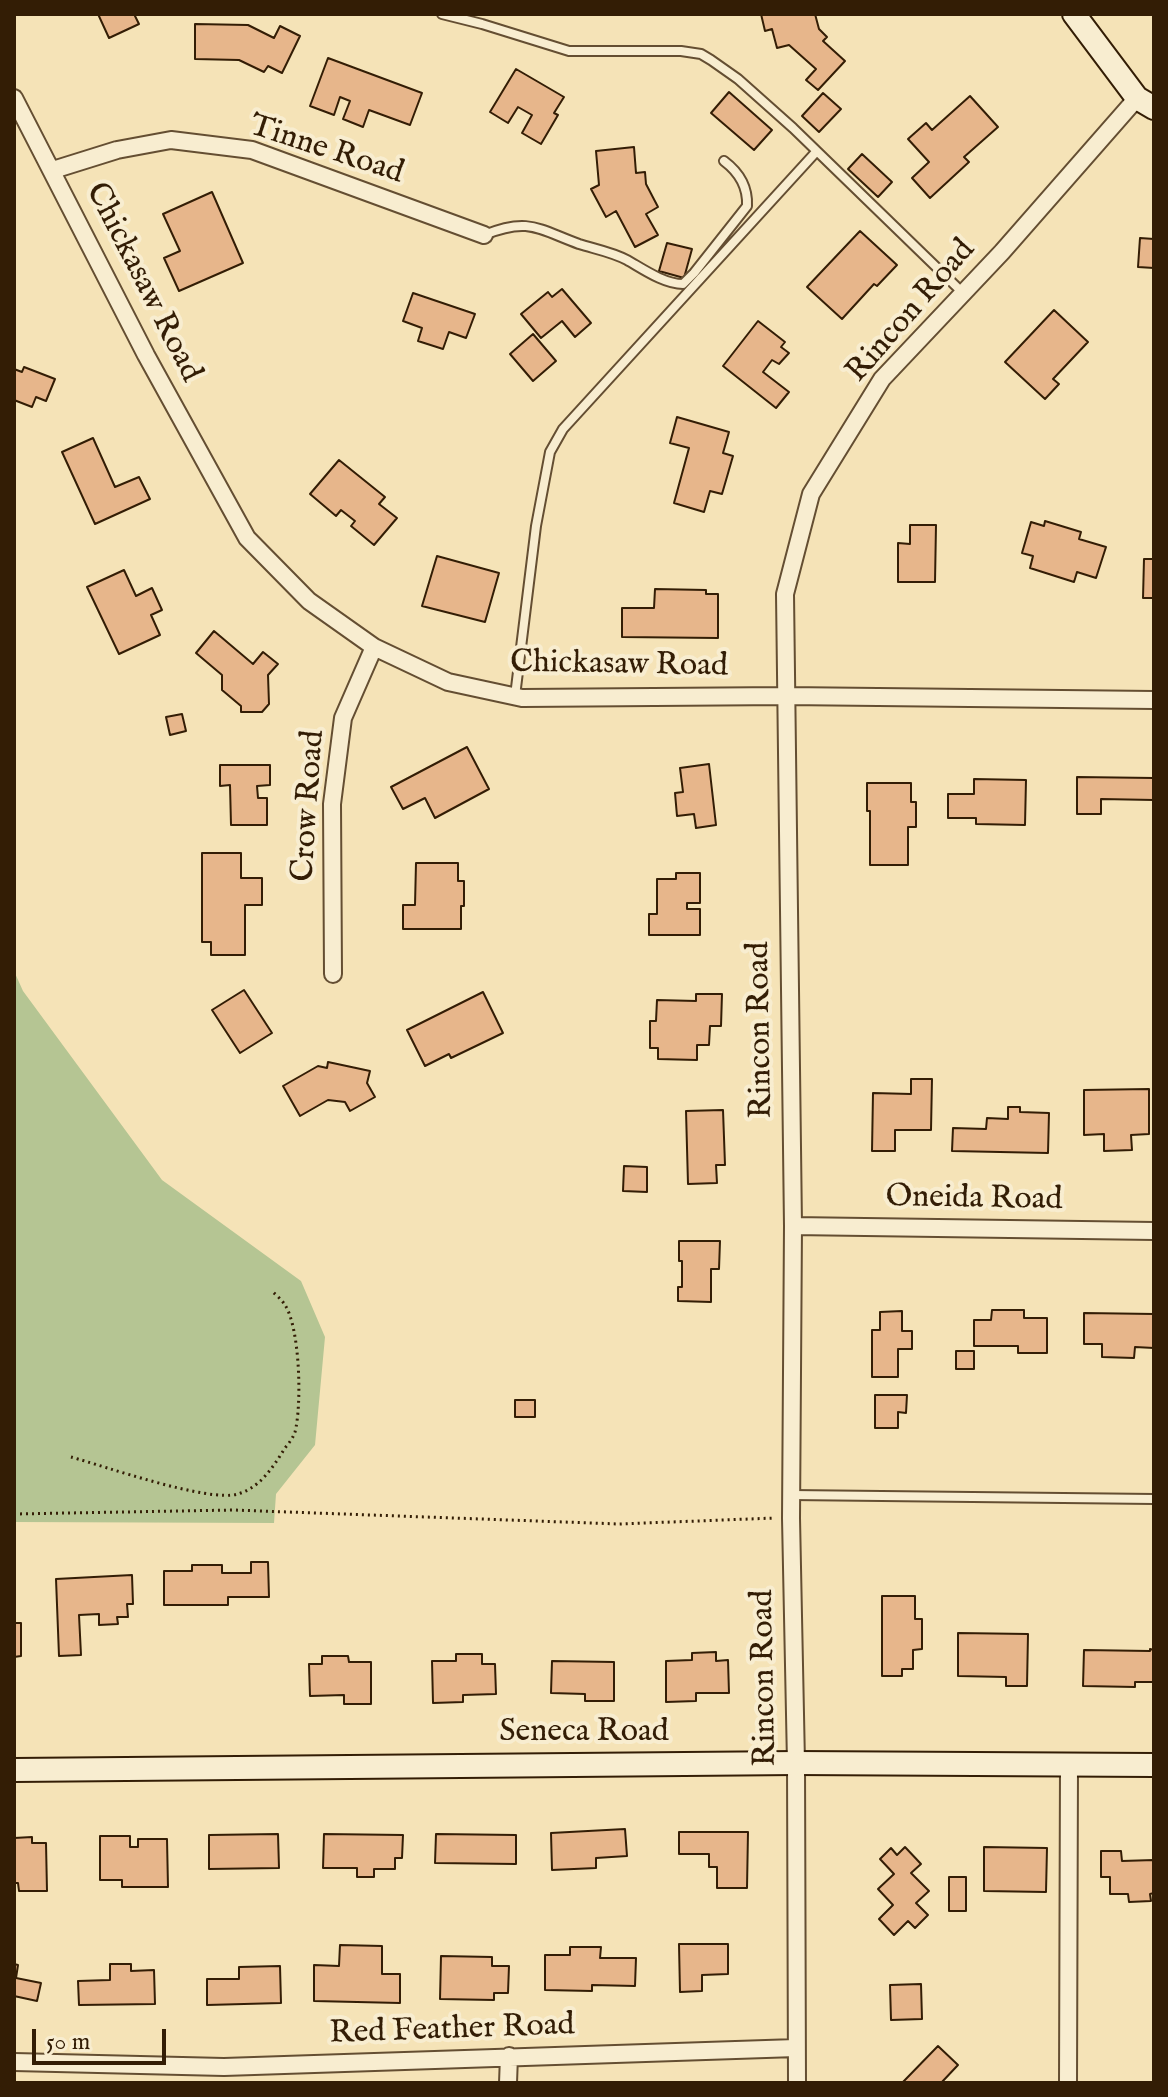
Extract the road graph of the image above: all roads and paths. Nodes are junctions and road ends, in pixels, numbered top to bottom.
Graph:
1 (442, 14) edge
2 (1074, 14) edge
3 (14, 98) edge
4 (1145, 103) edge
5 (816, 152) junction
6 (724, 161) dead end
7 (53, 170) junction
8 (484, 235) joint
9 (963, 293) junction
10 (374, 647) junction
11 (515, 696) junction
12 (786, 696) junction
13 (1154, 700) edge
14 (333, 974) dead end
15 (793, 1226) junction
16 (1154, 1231) edge
17 (272, 1291) dead end
18 (71, 1457) dead end
19 (791, 1495) junction
20 (1154, 1499) edge
21 (14, 1514) edge
22 (791, 1518) junction
23 (796, 1763) junction
24 (1069, 1765) junction
25 (1154, 1765) edge
26 (14, 1770) edge
27 (796, 2048) junction
28 (509, 2056) junction
29 (14, 2062) edge
30 (224, 2075) edge
31 (508, 2083) edge
32 (797, 2083) edge
33 (1068, 2083) edge

1 - 5 lane
2 - 4 street
3 - 7 street, Chickasaw Road
4 - 9 street, Rincon Road
5 - 9 lane
5 - 11 lane
6 - 8 lane
7 - 8 street, Tinne Road
7 - 10 street, Chickasaw Road
9 - 12 street, Rincon Road
10 - 11 street, Chickasaw Road
10 - 14 street, Crow Road
11 - 12 street, Chickasaw Road
12 - 13 street, Chickasaw Road
12 - 15 street, Rincon Road
15 - 16 street, Oneida Road
15 - 19 street, Rincon Road
17 - 18 path
19 - 20 lane
19 - 22 street, Rincon Road
21 - 22 path
22 - 23 street, Rincon Road
23 - 24 street, Seneca Road
23 - 26 street, Seneca Road
23 - 27 street, Rincon Road
24 - 25 street, Seneca Road
24 - 33 street
27 - 28 street, Red Feather Road
27 - 32 street, Rincon Road
28 - 30 street, Red Feather Road
28 - 31 street
29 - 30 street, Red Feather Road

